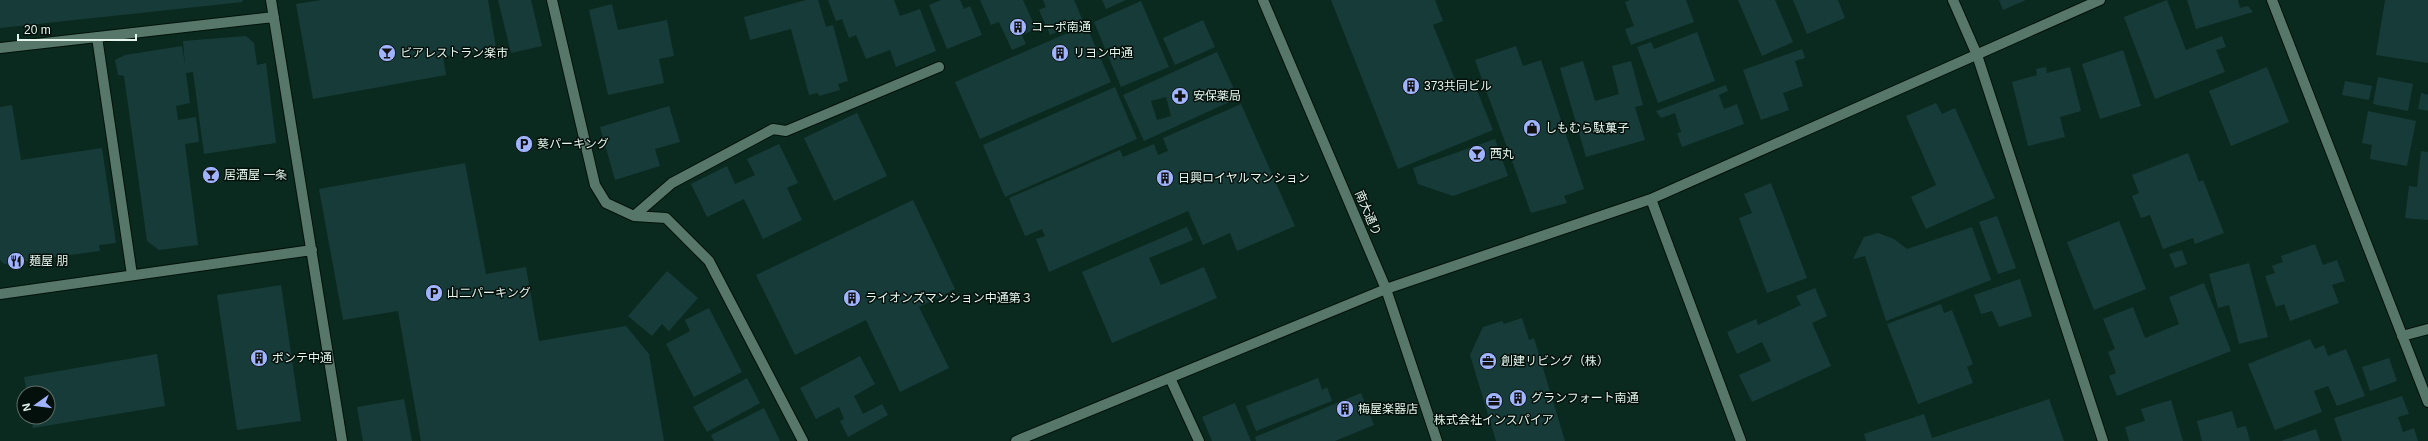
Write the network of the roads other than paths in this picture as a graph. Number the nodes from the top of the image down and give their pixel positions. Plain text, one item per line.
1 (271, 0) edge
2 (552, 0) edge
3 (1263, 0) edge
4 (1953, 0) edge
5 (2100, 0) edge
6 (2272, 0) edge
7 (274, 16) junction
8 (97, 37) junction
9 (0, 48) edge
10 (1977, 55) junction
11 (939, 67) dead end
12 (1651, 199) junction
13 (634, 216) junction
14 (312, 250) junction
15 (132, 275) junction
16 (1386, 289) junction
17 (0, 294) edge
18 (2428, 330) edge
19 (2402, 336) junction
20 (1170, 378) junction
21 (2428, 402) edge
22 (342, 441) edge
23 (803, 441) edge
24 (1016, 441) edge
25 (1199, 441) edge
26 (1437, 441) edge
27 (1741, 441) edge
28 (2103, 441) edge

1 - 7 street
2 - 13 street
3 - 16 street, 南大通り
4 - 10 street
5 - 10 street
6 - 19 street
7 - 8 street
7 - 14 street
8 - 9 street
8 - 15 street
10 - 12 street
10 - 28 street
11 - 13 street
12 - 16 street
12 - 27 street
13 - 23 street
14 - 15 street
14 - 22 street
15 - 17 street
16 - 20 street
16 - 26 street, 南大通り
18 - 19 street
19 - 21 street
20 - 24 street
20 - 25 street

